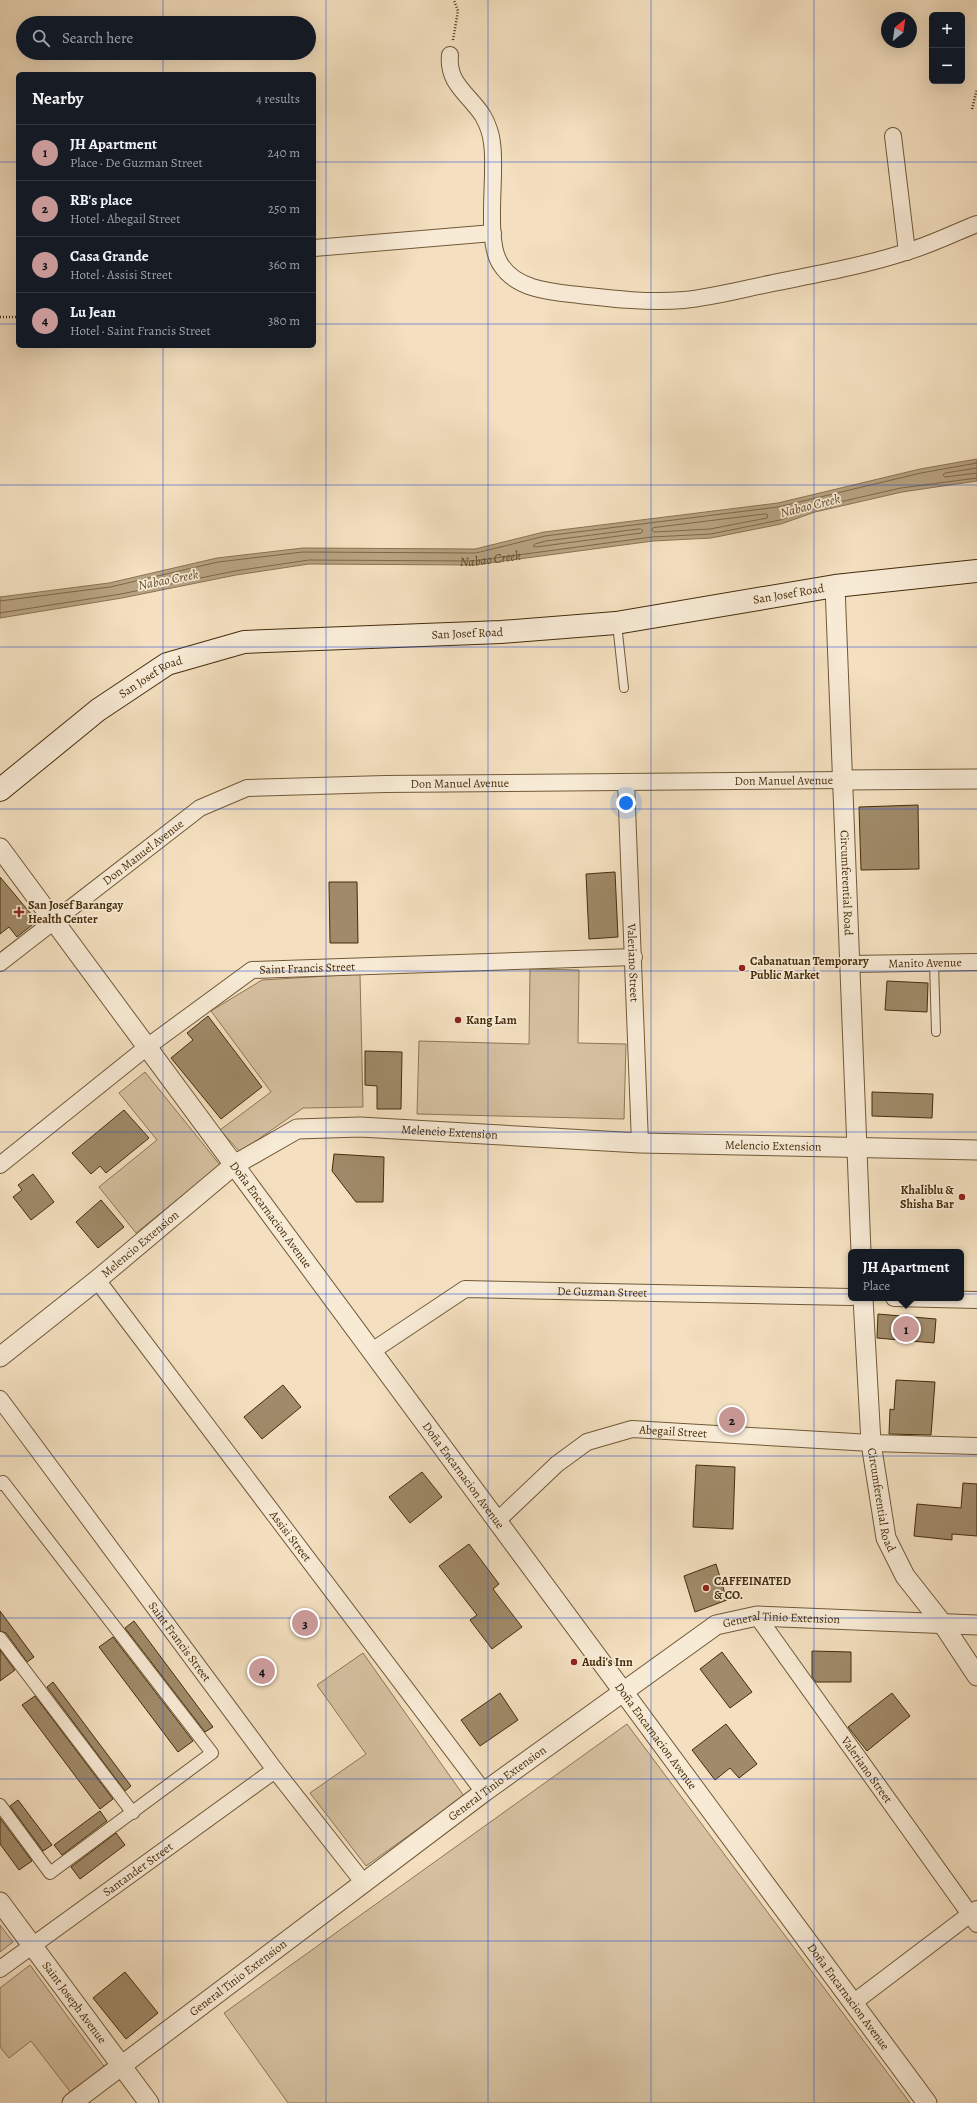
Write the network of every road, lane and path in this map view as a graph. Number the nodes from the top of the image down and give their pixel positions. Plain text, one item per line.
1 (454, 0) edge
2 (450, 55) joint
3 (977, 89) edge
4 (972, 109) dead end
5 (893, 136) dead end
6 (977, 224) edge
7 (493, 233) junction
8 (316, 248) edge
9 (907, 252) junction
10 (0, 317) edge
11 (16, 317) edge
12 (977, 571) edge
13 (835, 586) junction
14 (616, 623) junction
15 (624, 688) dead end
16 (977, 779) edge
17 (842, 780) junction
18 (626, 782) junction
19 (0, 790) edge
20 (0, 848) edge
21 (54, 920) junction
22 (634, 957) junction
23 (977, 962) edge
24 (0, 963) edge
25 (934, 963) junction
26 (850, 964) junction
27 (936, 1032) dead end
28 (147, 1047) junction
29 (640, 1143) junction
30 (857, 1147) junction
31 (977, 1150) edge
32 (0, 1165) edge
33 (234, 1165) junction
34 (861, 1249) edge
35 (97, 1280) junction
36 (848, 1297) edge
37 (964, 1300) edge
38 (977, 1300) edge
39 (863, 1301) edge
40 (372, 1351) junction
41 (0, 1357) edge
42 (0, 1399) edge
43 (871, 1443) junction
44 (977, 1446) edge
45 (0, 1484) edge
46 (497, 1521) junction
47 (758, 1616) junction
48 (942, 1623) junction
49 (977, 1625) edge
50 (0, 1638) edge
51 (977, 1676) edge
52 (622, 1691) junction
53 (275, 1770) junction
54 (484, 1792) junction
55 (0, 1805) edge
56 (133, 1813) junction
57 (363, 1882) junction
58 (0, 1902) edge
59 (975, 1916) edge
60 (33, 1945) junction
61 (0, 1969) edge
62 (853, 2003) junction
63 (122, 2065) junction
64 (72, 2103) edge
65 (149, 2103) edge
66 (927, 2103) edge

1 - 2 path
2 - 7 street
3 - 4 path
5 - 9 street
6 - 9 street
7 - 8 street
7 - 9 street
10 - 11 path
12 - 13 main road, San Josef Road
13 - 14 main road, San Josef Road
13 - 17 street, Circumferential Road
14 - 15 lane
14 - 19 main road, San Josef Road
16 - 17 street, Don Manuel Avenue
17 - 18 street, Don Manuel Avenue
17 - 26 street, Circumferential Road
18 - 21 street, Don Manuel Avenue
18 - 22 street, Valeriano Street
20 - 21 street, Doña Encarnacion Avenue
21 - 24 street, Don Manuel Avenue
21 - 28 street, Doña Encarnacion Avenue
22 - 28 street, Saint Francis Street
22 - 29 street, Valeriano Street
23 - 25 street, Manito Avenue
25 - 26 street, Manito Avenue
25 - 27 lane
26 - 30 street, Circumferential Road
28 - 32 street, Saint Francis Street
28 - 33 street, Doña Encarnacion Avenue
29 - 30 street, Melencio Extension
29 - 33 street, Melencio Extension
30 - 31 street, Melencio Extension
30 - 34 street, Circumferential Road
33 - 35 street, Melencio Extension
33 - 40 street, Doña Encarnacion Avenue
35 - 41 street, Melencio Extension
35 - 54 street, Assisi Street
36 - 40 street, De Guzman Street
37 - 38 street
39 - 43 street, Circumferential Road
40 - 46 street, Doña Encarnacion Avenue
42 - 53 street, Saint Francis Street
43 - 44 street, Abegail Street
43 - 46 street, Abegail Street
43 - 48 street, Circumferential Road
45 - 56 street
46 - 52 street, Doña Encarnacion Avenue
47 - 48 street, General Tinio Extension
47 - 52 street, General Tinio Extension
47 - 59 street, Valeriano Street
48 - 49 street, General Tinio Extension
48 - 51 street, Circumferential Road
50 - 56 street
52 - 54 street, General Tinio Extension
52 - 62 street, Doña Encarnacion Avenue
53 - 57 street, Saint Francis Street
53 - 60 street, Santander Street
54 - 57 street, General Tinio Extension
55 - 56 street
57 - 63 street, General Tinio Extension
58 - 60 street, Saint Joseph Avenue
59 - 62 street
60 - 61 street, Santander Street
60 - 63 street, Saint Joseph Avenue
62 - 66 street, Doña Encarnacion Avenue
63 - 64 street, General Tinio Extension
63 - 65 street, Saint Joseph Avenue

